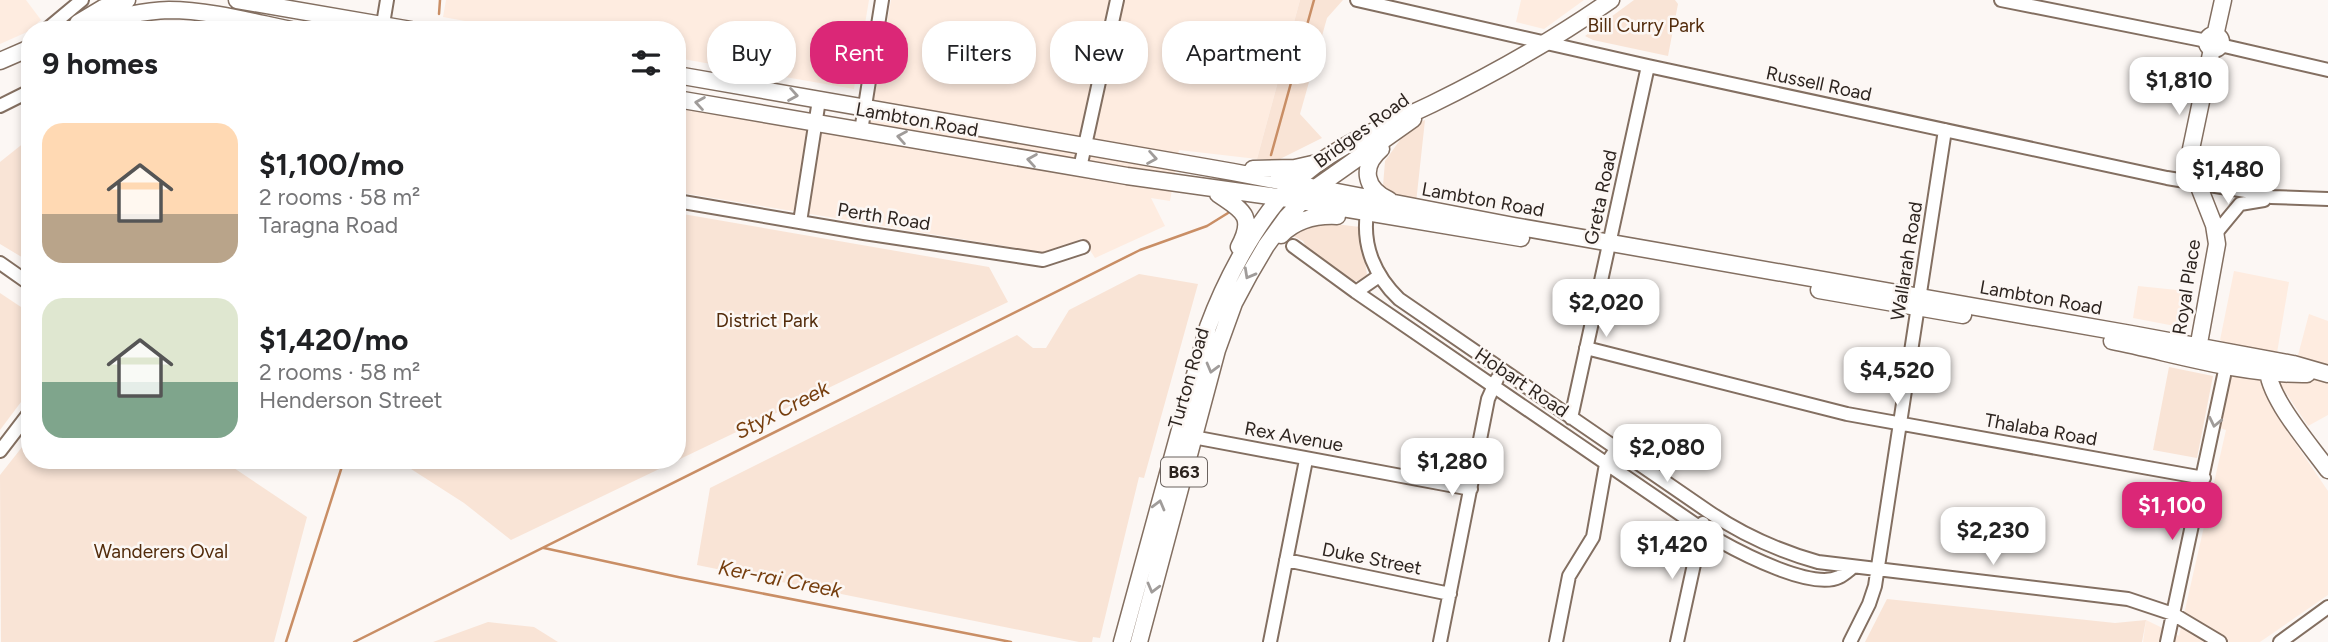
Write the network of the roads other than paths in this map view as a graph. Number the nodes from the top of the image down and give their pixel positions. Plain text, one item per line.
1 (82, 0) edge
2 (127, 0) edge
3 (237, 0) edge
4 (387, 0) edge
5 (882, 0) edge
6 (1118, 0) edge
7 (1611, 0) edge
8 (2001, 0) edge
9 (2223, 0) edge
10 (1359, 1) edge
11 (149, 6) edge
12 (277, 7) junction
13 (57, 21) edge
14 (82, 21) edge
15 (98, 21) edge
16 (238, 21) edge
17 (274, 21) edge
18 (351, 21) edge
19 (384, 21) edge
20 (1546, 43) junction
21 (2214, 43) junction
22 (21, 51) edge
23 (0, 61) edge
24 (1648, 66) junction
25 (2328, 70) edge
26 (686, 77) edge
27 (21, 96) edge
28 (686, 100) edge
29 (820, 100) junction
30 (1431, 104) junction
31 (0, 106) edge
32 (864, 108) junction
33 (816, 122) junction
34 (1945, 130) junction
35 (861, 131) junction
36 (1391, 136) junction
37 (1084, 146) junction
38 (1324, 160) junction
39 (1080, 168) junction
40 (1233, 172) junction
41 (2197, 182) junction
42 (1292, 185) junction
43 (1211, 189) junction
44 (1314, 189) junction
45 (2271, 197) junction
46 (1280, 198) junction
47 (2328, 199) edge
48 (1303, 202) junction
49 (686, 203) edge
50 (1400, 205) junction
51 (1367, 213) junction
52 (800, 222) junction
53 (2216, 233) junction
54 (1266, 246) junction
55 (1293, 246) dead end
56 (1083, 247) dead end
57 (1609, 248) junction
58 (2, 266) edge
59 (1379, 276) junction
60 (21, 278) edge
61 (1227, 284) junction
62 (1356, 292) junction
63 (1919, 302) junction
64 (1586, 348) junction
65 (2197, 353) junction
66 (2227, 366) junction
67 (2268, 366) junction
68 (1502, 369) junction
69 (2328, 374) edge
70 (1492, 386) junction
71 (1571, 418) junction
72 (21, 424) edge
73 (1900, 424) junction
74 (1193, 437) junction
75 (1617, 448) junction
76 (0, 451) edge
77 (1306, 460) junction
78 (1606, 464) junction
79 (2328, 470) edge
80 (2204, 478) junction
81 (1471, 489) junction
82 (1709, 512) junction
83 (1700, 527) junction
84 (1286, 560) junction
85 (1853, 567) junction
86 (1878, 570) junction
87 (1450, 594) junction
88 (2328, 607) edge
89 (2173, 614) junction
90 (1122, 642) edge
91 (1139, 642) edge
92 (1270, 642) edge
93 (1440, 642) edge
94 (1556, 642) edge
95 (1677, 642) edge
96 (1850, 642) edge
97 (2167, 642) edge
98 (2220, 642) edge
99 (2280, 642) edge

1 - 13 street
2 - 14 main road
3 - 12 main road
4 - 19 street
5 - 32 street
6 - 37 street
7 - 20 main road, Bridges Road / B63
8 - 21 street
9 - 21 main road, Royal Place
10 - 20 street, Russell Road
11 - 15 main road
11 - 16 main road
12 - 17 street
12 - 18 main road
20 - 24 street, Russell Road
20 - 30 main road, Bridges Road / B63
21 - 25 street
21 - 41 main road, Royal Place
22 - 23 main road
24 - 34 street, Russell Road
24 - 57 street, Greta Road
26 -> 29 main road, Lambton Road
27 - 31 street
33 -> 28 main road, Lambton Road
29 - 32 main road, Lambton Road
29 - 33 street
30 - 36 main road, Bridges Road / B63
30 - 38 main road, Bridges Road / B63
32 - 35 street
32 - 37 main road, Lambton Road
33 - 35 main road, Lambton Road
33 - 52 street
34 - 41 street, Russell Road
34 - 63 street, Wallarah Road
39 -> 35 main road, Lambton Road
36 - 44 main road, Bridges Road / B63
36 - 50 main road
37 - 39 street
37 -> 40 main road, Lambton Road
38 - 40 main road
38 - 42 main road, Bridges Road / B63
39 - 43 main road, Lambton Road
40 - 42 main road, Lambton Road
41 - 45 street, Russell Road
41 - 53 main road, Royal Place
42 - 44 main road, Lambton Road
42 - 46 main road, Bridges Road / B63
43 - 46 main road, Lambton Road
43 - 61 main road
44 - 48 main road, Turton Road / B63
44 - 50 main road, Lambton Road
45 - 47 street, Russell Road
45 - 53 street, Russell Road
46 - 48 main road, Lambton Road
46 - 61 main road, Turton Road / B63
48 - 51 main road, Lambton Road
48 - 54 main road, Turton Road / B63
49 - 52 street, Perth Road
50 - 57 main road, Lambton Road
51 - 54 main road
51 - 57 main road, Lambton Road
51 - 59 street, Hobart Road
52 - 56 street, Perth Road
53 - 65 main road, Royal Place
54 -> 74 main road, Turton Road / B63
55 - 62 street, Hobart Road
57 - 63 main road, Lambton Road
57 - 64 street, Greta Road
58 - 60 street
59 - 62 street
59 - 68 street, Hobart Road
90 -> 61 main road, Turton Road / B63
62 - 70 street, Hobart Road
63 - 65 main road, Lambton Road
63 - 73 street, Wallarah Road
64 - 71 street, Greta Road
64 - 73 street, Thalaba Road
65 - 66 main road, Lambton Road
65 - 67 main road, Lambton Road
66 - 67 main road, Lambton Road
66 -> 80 street
67 - 69 main road, Lambton Road
67 - 79 main road
68 - 70 street
68 - 71 street, Hobart Road
70 - 78 street, Hobart Road
70 - 81 street
71 - 75 street, Hobart Road
72 - 76 street
73 - 80 street, Thalaba Road
73 - 86 street, Wallarah Road
74 - 77 street, Rex Avenue
74 -> 91 main road, Turton Road / B63
75 - 78 street
75 - 82 street, Hobart Road
77 - 81 street, Rex Avenue
77 - 84 street
78 - 83 street, Hobart Road
78 - 94 street
80 - 89 street
81 - 87 street
82 - 83 street
82 - 85 street, Hobart Road
83 - 85 street, Hobart Road
83 - 95 street
84 - 87 street, Duke Street
84 - 92 street
85 - 86 street, Hobart Road
86 - 89 street, Hobart Road
86 - 96 street, Wallarah Road
87 - 93 street
88 - 99 street
89 - 97 street
89 - 98 street, Hobart Road

